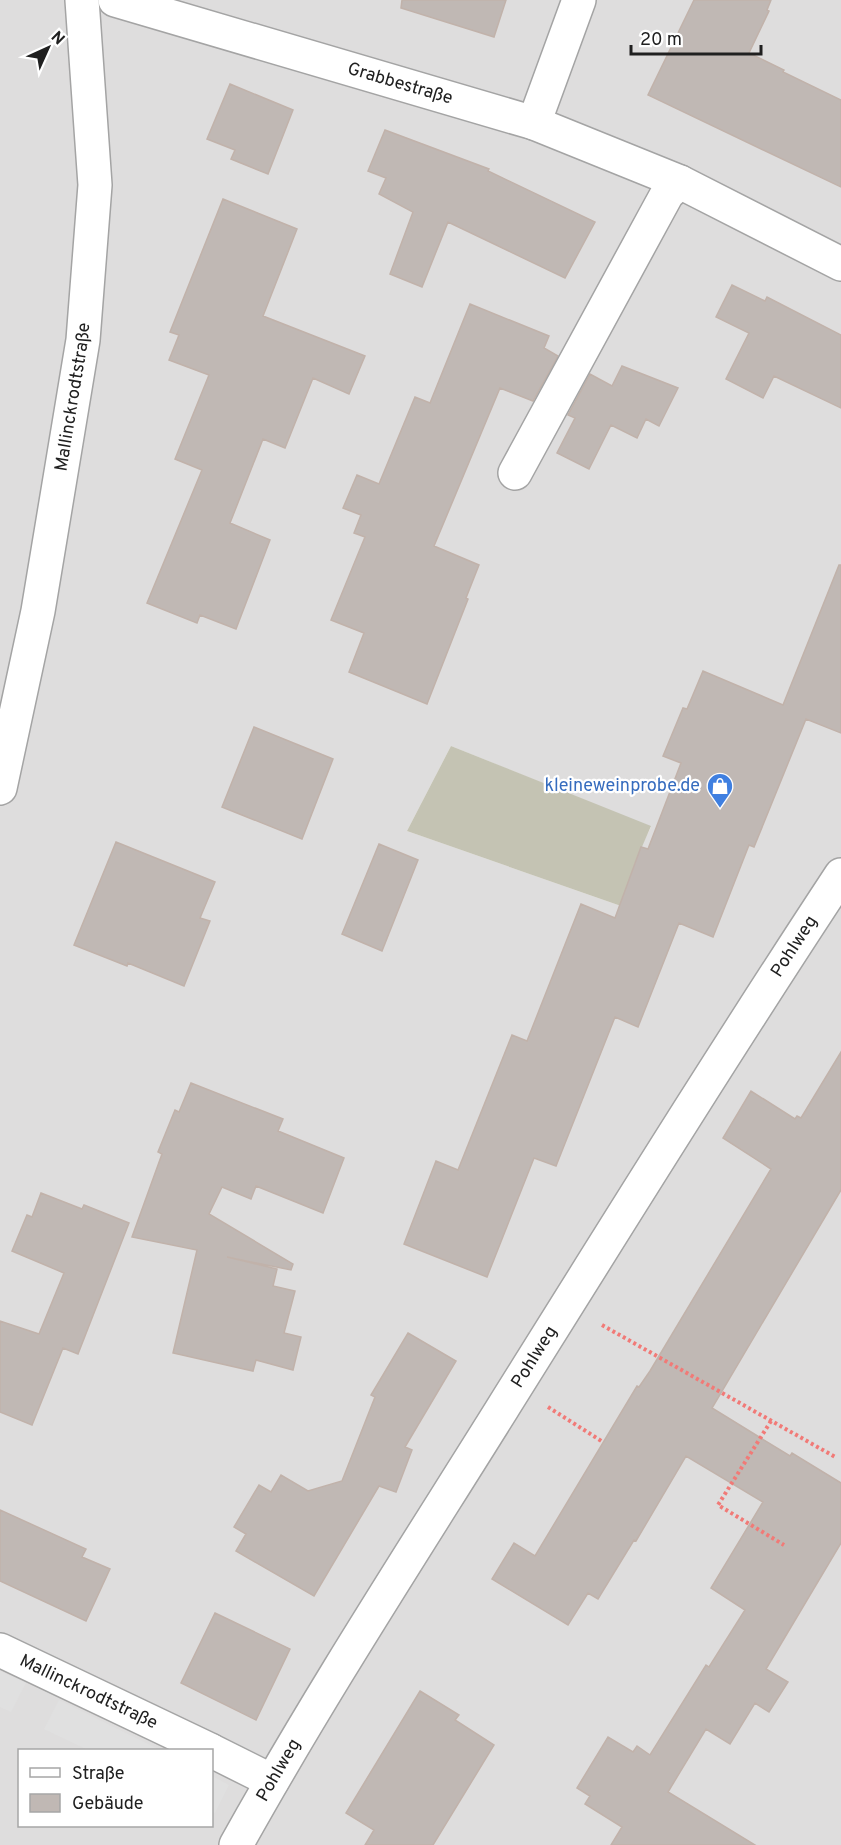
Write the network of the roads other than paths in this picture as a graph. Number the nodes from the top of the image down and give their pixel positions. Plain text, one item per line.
1 (82, 0) edge
2 (115, 0) edge
3 (579, 0) edge
4 (534, 123) junction
5 (680, 182) junction
6 (841, 264) edge
7 (515, 473) dead end
8 (0, 788) edge
9 (841, 875) edge
10 (0, 1650) edge
11 (207, 1749) edge
12 (213, 1752) edge
13 (272, 1781) junction
14 (236, 1845) edge

1 - 8 street, Mallinckrodtstraße
2 - 4 street, Grabbestraße
3 - 4 street
4 - 5 street, Grabbestraße
5 - 6 street, Grabbestraße
5 - 7 street
9 - 13 street, Pohlweg
10 - 11 street, Mallinckrodtstraße
12 - 13 street, Mallinckrodtstraße
13 - 14 street, Pohlweg

